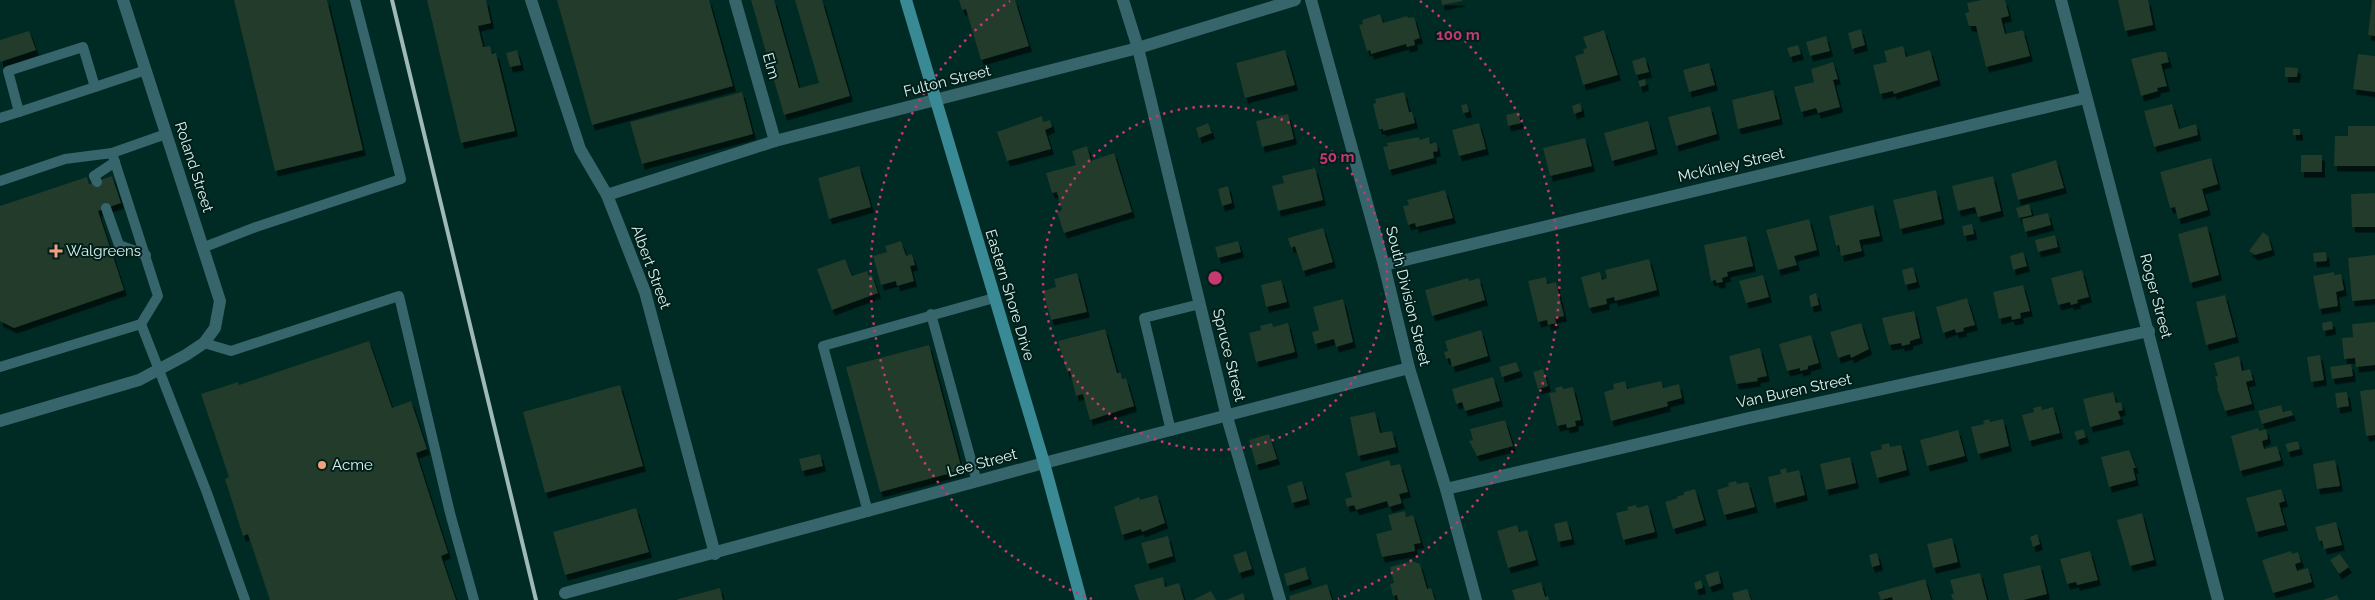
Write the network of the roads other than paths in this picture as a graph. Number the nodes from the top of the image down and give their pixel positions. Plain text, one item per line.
1 (123, 0) edge
2 (355, 0) edge
3 (531, 0) edge
4 (734, 0) edge
5 (906, 0) edge
6 (1123, 0) edge
7 (1296, 0) edge
8 (1311, 0) edge
9 (2061, 0) edge
10 (1138, 48) junction
11 (146, 70) junction
12 (96, 87) junction
13 (2085, 98) junction
14 (935, 101) junction
15 (20, 112) junction
16 (0, 118) edge
17 (166, 134) junction
18 (776, 141) junction
19 (113, 158) junction
20 (0, 181) edge
21 (96, 182) dead end
22 (607, 195) junction
23 (106, 208) dead end
24 (202, 248) junction
25 (146, 255) junction
26 (1384, 265) junction
27 (994, 298) junction
28 (1200, 304) junction
29 (931, 314) junction
30 (140, 324) junction
31 (2149, 331) junction
32 (204, 343) junction
33 (0, 368) edge
34 (1409, 368) junction
35 (159, 369) junction
36 (1227, 417) junction
37 (0, 421) edge
38 (1170, 431) junction
39 (1044, 463) junction
40 (977, 482) junction
41 (1446, 489) junction
42 (868, 512) junction
43 (715, 554) junction
44 (565, 593) dead end
45 (244, 600) edge
46 (474, 600) edge
47 (1081, 600) edge
48 (1280, 600) edge
49 (1476, 600) edge
50 (2218, 600) edge

1 - 11 street, Roland Street
2 - 24 lane
3 - 22 street, Albert Street
4 - 18 street, Elm
5 - 14 street, Eastern Shore Drive
6 - 10 street, Spruce Street
7 - 10 street, Fulton Street
8 - 26 street, South Division Street
9 - 13 street, Roger Street
10 - 14 street, Fulton Street
10 - 28 street, Spruce Street
11 - 12 lane
11 - 17 street, Roland Street
12 - 15 lane
12 - 15 lane
13 - 26 street, McKinley Street
13 - 31 street, Roger Street
14 - 18 street, Fulton Street
14 - 27 street, Eastern Shore Drive
15 - 16 lane
17 - 19 lane
17 - 24 street, Roland Street
18 - 22 street, Fulton Street
19 - 20 lane
19 - 21 lane
19 - 25 lane
22 - 43 street, Albert Street
23 - 25 lane
24 - 32 street, Roland Street
25 - 30 lane
26 - 34 street, South Division Street
27 - 29 lane
27 - 39 street, Eastern Shore Drive
28 - 36 street, Spruce Street
28 - 38 lane
29 - 40 lane
29 - 42 lane
30 - 33 lane
30 - 35 lane
31 - 41 street, Van Buren Street
31 - 50 street, Roger Street
32 - 35 street
32 - 46 lane
34 - 36 street, Lee Street
34 - 41 street, South Division Street
35 - 37 street
35 - 45 lane
36 - 38 street, Lee Street
36 - 48 street, Spruce Street
38 - 39 street, Lee Street
39 - 40 street, Lee Street
39 - 47 street, Eastern Shore Drive
40 - 42 street, Lee Street
41 - 49 street, South Division Street
42 - 43 street, Lee Street
43 - 44 street, Lee Street

